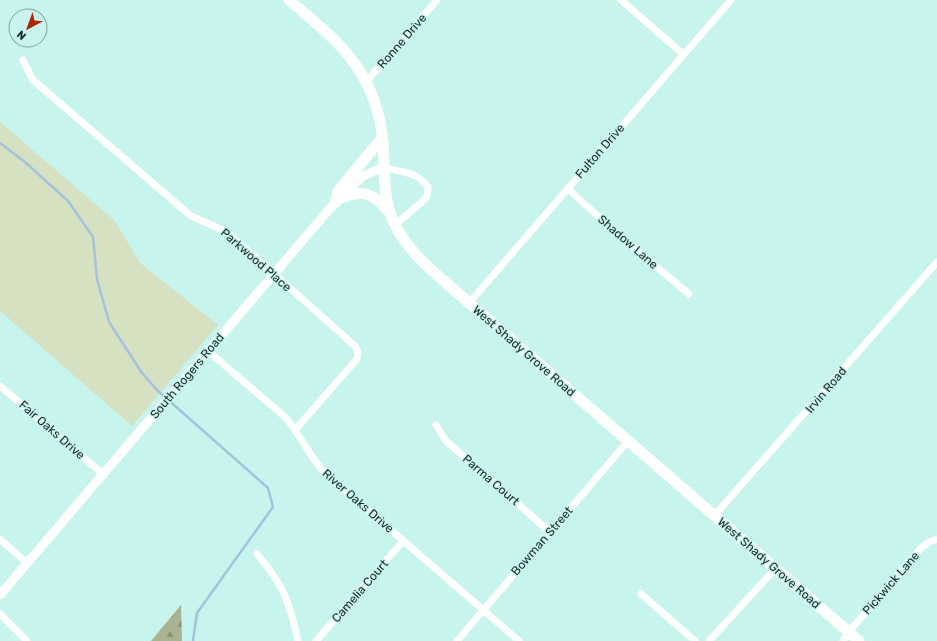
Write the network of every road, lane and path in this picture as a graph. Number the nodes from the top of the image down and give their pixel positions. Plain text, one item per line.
1 (289, 0) edge
2 (437, 0) edge
3 (621, 0) edge
4 (731, 0) edge
5 (683, 54) junction
6 (23, 60) dead end
7 (366, 82) junction
8 (382, 138) junction
9 (383, 167) junction
10 (568, 189) junction
11 (338, 200) junction
12 (390, 213) junction
13 (395, 225) junction
14 (937, 262) edge
15 (274, 274) junction
16 (688, 294) dead end
17 (470, 303) junction
18 (208, 351) junction
19 (0, 386) edge
20 (436, 425) dead end
21 (295, 430) junction
22 (628, 441) junction
23 (103, 474) junction
24 (714, 516) junction
25 (550, 532) junction
26 (937, 539) edge
27 (0, 540) edge
28 (403, 541) junction
29 (257, 554) dead end
30 (27, 563) junction
31 (775, 569) junction
32 (641, 594) dead end
33 (0, 595) edge
34 (483, 610) junction
35 (0, 614) edge
36 (846, 637) edge
37 (27, 641) edge
38 (298, 641) edge
39 (316, 641) edge
40 (457, 641) edge
41 (519, 641) edge
42 (695, 641) edge
43 (709, 641) edge
44 (859, 641) edge

1 - 7 main road, West Shady Grove Road
2 - 7 street, Ronne Drive
3 - 5 street
4 - 5 street, Fulton Drive
5 - 10 street, Fulton Drive
6 - 15 street, Parkwood Place
7 - 8 main road, West Shady Grove Road
8 - 9 main road, West Shady Grove Road
8 - 11 main road
9 - 11 street, South Rogers Road
9 - 12 main road, West Shady Grove Road
9 - 13 street
10 - 16 street, Shadow Lane
10 - 17 street, Fulton Drive
11 - 12 main road
11 - 15 street, South Rogers Road
12 - 13 main road, West Shady Grove Road
13 - 17 main road, West Shady Grove Road
14 - 24 street, Irvin Road
15 - 18 street, South Rogers Road
15 - 21 street, Parkwood Place
17 - 22 main road, West Shady Grove Road
18 - 21 street, River Oaks Drive
18 - 23 street, South Rogers Road
19 - 23 street, Fair Oaks Drive
20 - 25 street, Parma Court
21 - 28 street, River Oaks Drive
22 - 24 main road, West Shady Grove Road
22 - 25 street, Bowman Street
23 - 30 street, South Rogers Road
24 - 31 main road, West Shady Grove Road
25 - 34 street, Bowman Street
26 - 36 street, Pickwick Lane
27 - 30 street
28 - 34 street, River Oaks Drive
28 - 39 street, Camelia Court
29 - 38 street
30 - 33 street, South Rogers Road
31 - 36 main road, West Shady Grove Road
31 - 43 street
32 - 42 street
34 - 40 street, Bowman Street
34 - 41 street, River Oaks Drive
35 - 37 street
36 - 44 main road, West Shady Grove Road

